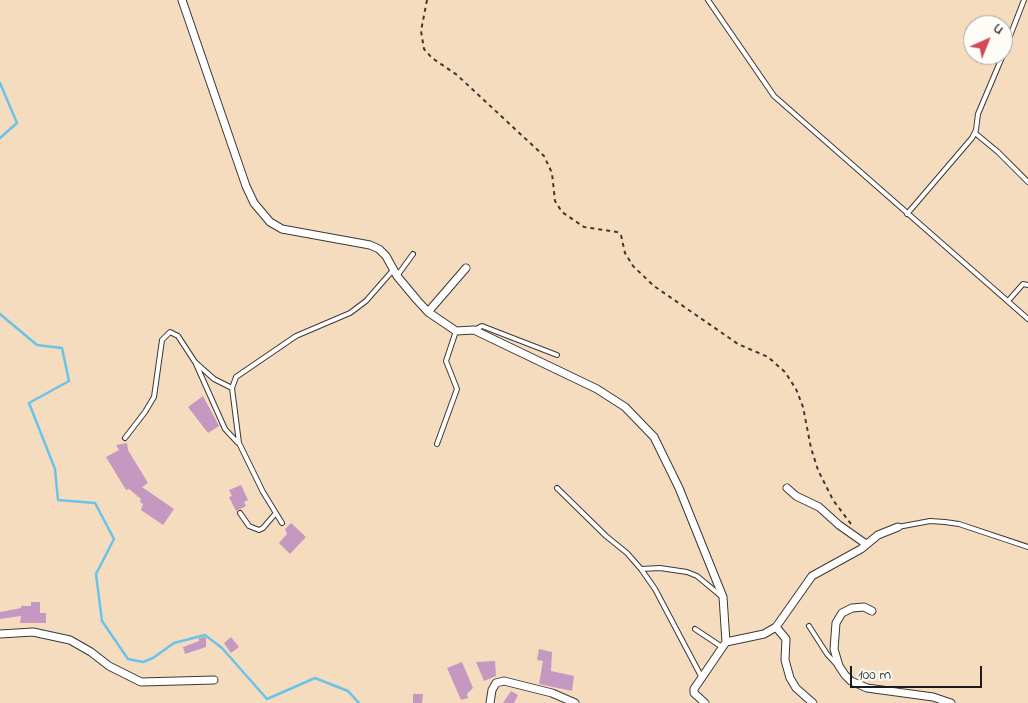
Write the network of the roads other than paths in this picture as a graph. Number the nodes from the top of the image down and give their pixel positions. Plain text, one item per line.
1 (182, 0) edge
2 (708, 0) edge
3 (1024, 0) edge
4 (1013, 29) edge
5 (999, 65) edge
6 (975, 133) junction
7 (1028, 182) edge
8 (907, 214) junction
9 (413, 254) dead end
10 (466, 268) dead end
11 (395, 273) junction
12 (1028, 285) edge
13 (1008, 301) junction
14 (428, 312) junction
15 (1028, 319) edge
16 (474, 330) junction
17 (456, 331) junction
18 (557, 354) dead end
19 (195, 362) junction
20 (232, 388) junction
21 (125, 438) dead end
22 (239, 443) junction
23 (437, 444) dead end
24 (556, 488) dead end
25 (787, 488) dead end
26 (240, 513) dead end
27 (275, 514) junction
28 (282, 524) dead end
29 (898, 527) joint
30 (866, 544) junction
31 (1028, 547) edge
32 (641, 569) junction
33 (723, 597) junction
34 (872, 611) dead end
35 (809, 626) dead end
36 (776, 627) junction
37 (695, 628) dead end
38 (0, 634) edge
39 (724, 645) junction
40 (839, 666) junction
41 (701, 676) junction
42 (214, 680) dead end
43 (490, 703) edge
44 (575, 703) edge
45 (705, 703) edge
46 (814, 703) edge
47 (951, 703) edge

1 - 11 street
2 - 8 lane
3 - 4 lane
5 - 6 lane
6 - 7 lane
6 - 8 lane
8 - 13 lane
9 - 11 lane
10 - 14 street
11 - 14 street
11 - 20 lane
12 - 13 lane
13 - 15 lane
14 - 17 street
16 - 17 street
16 - 18 lane
16 - 33 street
17 - 23 lane
19 - 20 lane
19 - 21 lane
19 - 22 lane
20 - 22 lane
22 - 27 lane
24 - 32 lane
25 - 30 street
26 - 27 lane
27 - 28 lane
29 - 30 street
29 - 31 lane
30 - 36 street
32 - 33 lane
32 - 41 lane
33 - 39 street
34 - 40 street
35 - 40 lane
36 - 39 street
36 - 46 street
37 - 39 lane
38 - 42 street
39 - 41 street
40 - 47 street
41 - 45 street
43 - 44 street

